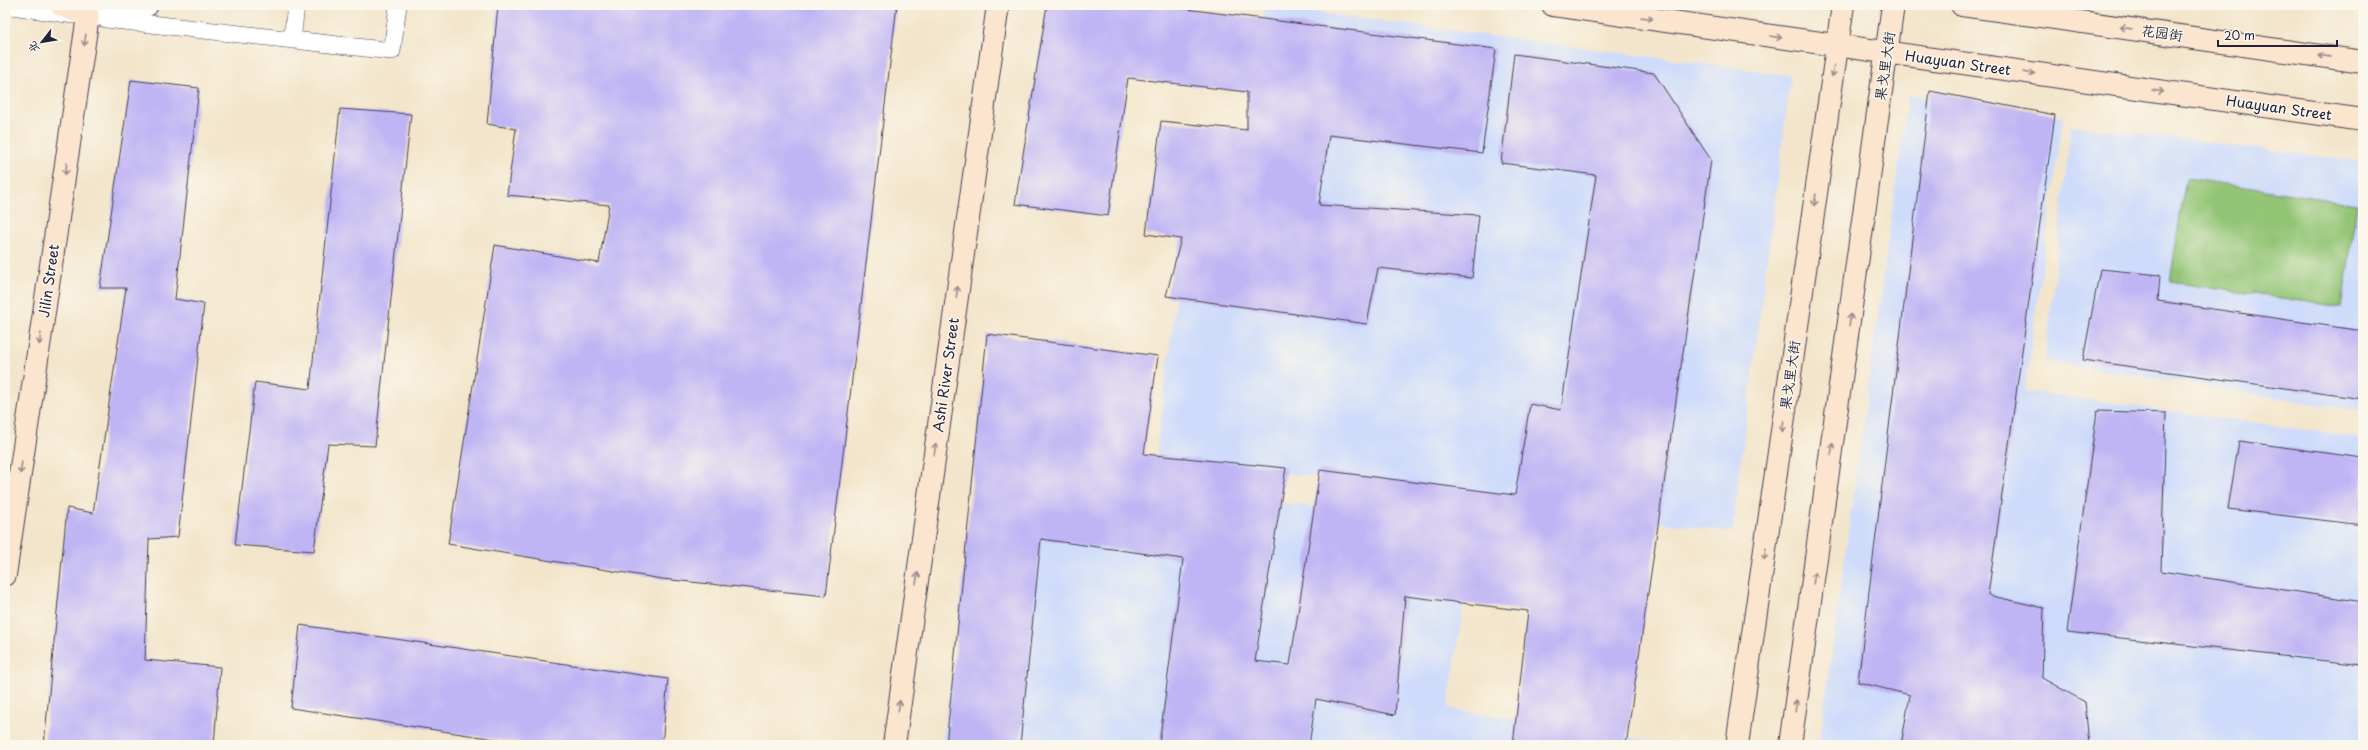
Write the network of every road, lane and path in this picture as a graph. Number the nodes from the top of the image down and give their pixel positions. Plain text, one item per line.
1 (5, 5) edge
2 (61, 5) edge
3 (147, 5) edge
4 (296, 5) edge
5 (398, 5) edge
6 (998, 5) edge
7 (1553, 5) edge
8 (1843, 5) edge
9 (1893, 5) edge
10 (1962, 5) edge
11 (88, 16) junction
12 (292, 40) junction
13 (1837, 45) junction
14 (1887, 53) junction
15 (2363, 62) edge
16 (2363, 120) edge
17 (5, 575) edge
18 (894, 745) edge
19 (1737, 745) edge
20 (1790, 745) edge

1 - 11 lane
2 - 11 main road
3 - 11 street
4 - 12 lane
5 - 12 lane
18 -> 6 main road, Ashi River Street
7 -> 13 main road, Huayuan Street
8 - 13 main road, 果戈里大街
9 - 14 main road, 果戈里大街
15 -> 10 main road, 花园街
11 - 12 lane
11 -> 17 main road, Jilin Street
13 - 14 main road, Huayuan Street
13 -> 19 main road, 果戈里大街
14 -> 16 main road, Huayuan Street
20 -> 14 main road, 果戈里大街

